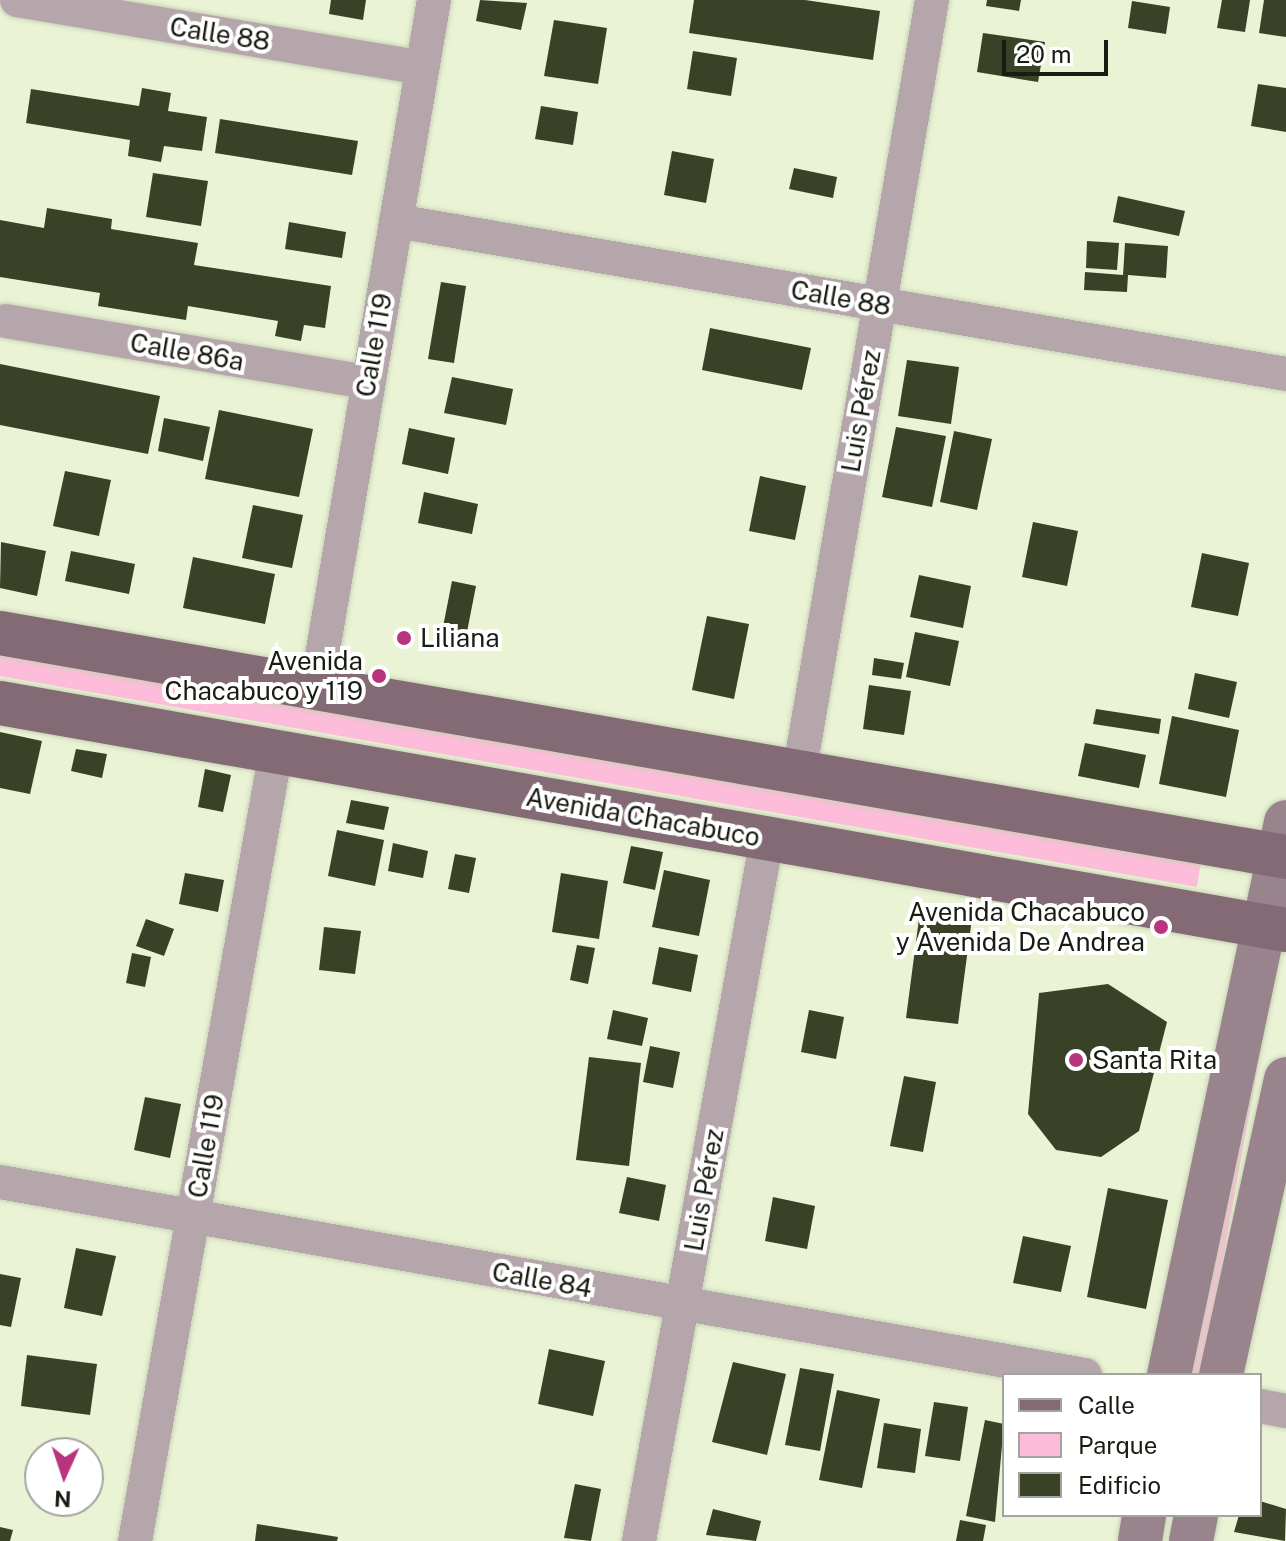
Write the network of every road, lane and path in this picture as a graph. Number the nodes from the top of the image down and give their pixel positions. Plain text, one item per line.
1 (17, 0) edge
2 (434, 0) edge
3 (932, 0) edge
4 (72, 5) edge
5 (422, 68) junction
6 (396, 221) junction
7 (879, 305) junction
8 (6, 321) dead end
9 (1286, 374) edge
10 (368, 382) junction
11 (0, 633) edge
12 (316, 691) junction
13 (0, 703) edge
14 (276, 751) junction
15 (799, 774) junction
16 (767, 839) junction
17 (1284, 845) edge
18 (1276, 928) edge
19 (1286, 1079) edge
20 (0, 1182) edge
21 (193, 1217) junction
22 (683, 1305) junction
23 (1074, 1373) edge
24 (1169, 1373) edge
25 (1221, 1373) edge
26 (1262, 1406) edge
27 (1286, 1411) edge
28 (1144, 1517) edge
29 (1196, 1517) edge
30 (135, 1541) edge
31 (639, 1541) edge
32 (1140, 1541) edge
33 (1191, 1541) edge

1 - 4 street, Calle 88
2 - 5 street, Calle 119
3 - 7 street, Luis Pérez
4 - 5 street, Calle 88
5 - 6 street, Calle 119
6 - 7 street, Calle 88
6 - 10 street, Calle 119
7 - 9 street, Calle 88
7 - 15 street, Luis Pérez
8 - 10 street, Calle 86a
10 - 12 street, Calle 119
11 - 12 main road
12 - 15 main road
13 - 14 main road, Avenida Chacabuco
14 - 16 main road, Avenida Chacabuco
14 - 21 street, Calle 119
15 - 17 main road
16 - 18 main road, Avenida Chacabuco
16 - 22 street, Luis Pérez
17 - 18 main road
18 - 24 main road
19 - 25 main road
20 - 21 street, Calle 84
21 - 22 street, Calle 84
21 - 30 street, Calle 119
22 - 23 street, Calle 84
22 - 31 street, Luis Pérez
26 - 27 street
28 - 32 main road
29 - 33 main road

